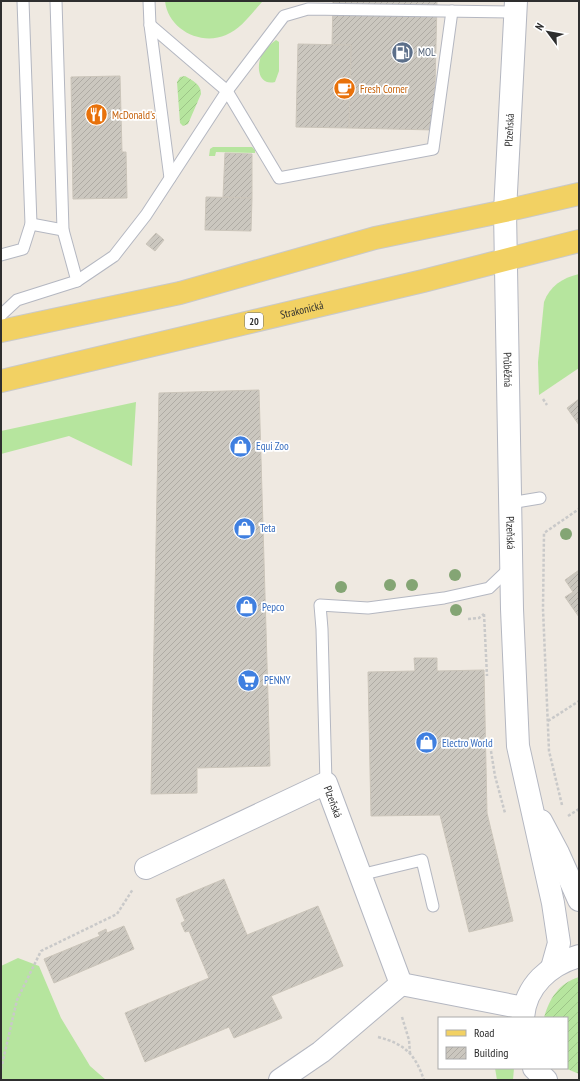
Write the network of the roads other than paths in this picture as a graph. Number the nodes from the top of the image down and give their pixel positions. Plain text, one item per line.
1 (23, 1) edge
2 (56, 1) edge
3 (150, 1) edge
4 (516, 7) edge
5 (452, 11) junction
6 (150, 25) junction
7 (227, 91) junction
8 (170, 178) junction
9 (579, 194) edge
10 (505, 212) junction
11 (31, 224) junction
12 (63, 230) junction
13 (579, 241) edge
14 (1, 255) edge
15 (506, 260) junction
16 (77, 281) junction
17 (1, 315) edge
18 (1, 331) edge
19 (1, 381) edge
20 (510, 481) joint
21 (540, 498) dead end
22 (510, 503) junction
23 (511, 567) junction
24 (326, 783) junction
25 (529, 799) junction
26 (146, 868) road end
27 (360, 875) junction
28 (579, 900) edge
29 (433, 906) dead end
30 (579, 956) edge
31 (552, 968) junction
32 (395, 989) junction
33 (524, 1013) edge
34 (533, 1069) edge
35 (534, 1069) edge
36 (280, 1080) edge
37 (528, 1080) edge
38 (546, 1080) edge

1 - 11 lane
2 - 12 lane
3 - 6 lane
4 - 5 lane
4 - 10 street, Plzeňská
5 - 7 lane
5 - 7 lane
6 - 7 lane
6 - 8 lane
7 - 8 lane
8 - 16 lane
9 - 10 main road
10 - 15 street, Plzeňská
10 - 18 main road
11 - 12 lane
11 - 14 lane
12 - 16 lane
13 - 15 main road, Strakonická / 20
15 - 19 main road, Strakonická / 20
15 - 20 street, Průběžná
16 - 17 lane
20 - 22 street, Plzeňská
21 - 22 lane
22 - 23 street, Plzeňská
23 - 24 lane
23 - 25 street, Plzeňská
24 - 26 street, Plzeňská
24 - 27 street, Plzeňská
25 - 28 street, Plzeňská
25 - 31 street, Plzeňská
27 - 29 lane
27 - 32 street, Plzeňská
30 - 31 street
31 - 33 street
32 - 33 street
32 - 36 street
34 - 37 street
35 - 38 street

